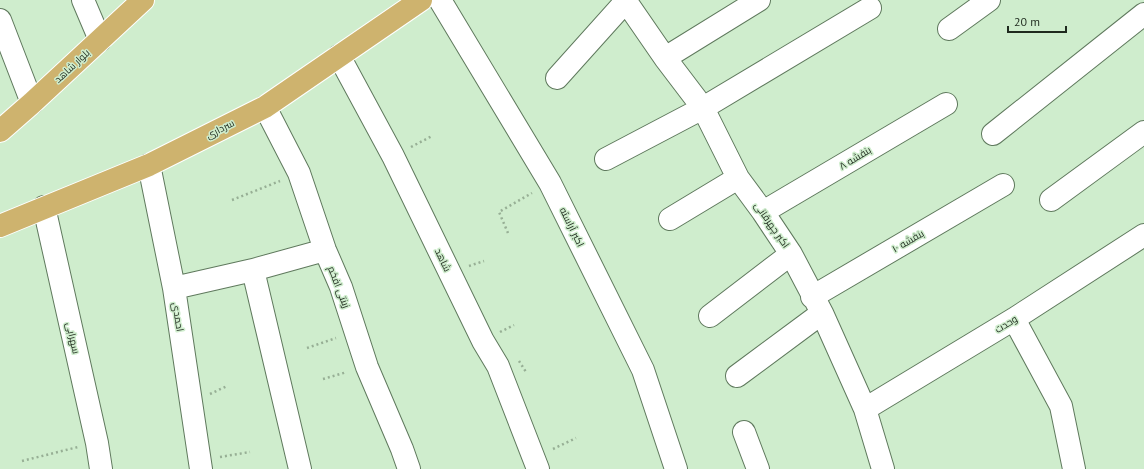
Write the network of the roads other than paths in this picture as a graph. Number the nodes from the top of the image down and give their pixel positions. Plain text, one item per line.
1 (83, 0) edge
2 (143, 0) edge
3 (421, 0) edge
4 (440, 0) edge
5 (626, 0) edge
6 (759, 0) edge
7 (989, 0) edge
8 (870, 8) dead end
9 (1144, 14) edge
10 (0, 20) edge
11 (949, 29) dead end
12 (100, 40) junction
13 (339, 56) junction
14 (665, 58) junction
15 (557, 78) dead end
16 (32, 103) junction
17 (946, 104) dead end
18 (265, 106) junction
19 (704, 108) junction
20 (0, 131) edge
21 (1144, 132) edge
22 (993, 134) dead end
23 (606, 159) dead end
24 (149, 165) junction
25 (738, 178) junction
26 (1003, 185) dead end
27 (1052, 200) dead end
28 (44, 207) junction
29 (764, 212) junction
30 (670, 219) dead end
31 (0, 226) edge
32 (1144, 236) edge
33 (325, 250) junction
34 (792, 254) junction
35 (253, 270) junction
36 (174, 288) junction
37 (817, 305) junction
38 (710, 316) dead end
39 (1014, 319) junction
40 (737, 376) dead end
41 (865, 409) junction
42 (744, 432) dead end
43 (536, 464) edge
44 (201, 465) edge
45 (101, 469) edge
46 (300, 469) edge
47 (409, 469) edge
48 (676, 469) edge
49 (758, 469) edge
50 (883, 469) edge
51 (1074, 469) edge

1 - 12 street
2 - 12 main road, بلوار شاهد
3 - 13 main road, سرداری
4 - 48 street, اکبر آراسته
5 - 14 street, اکبر چهرقانی
5 - 15 street
6 - 14 street
7 - 11 street
8 - 19 street
9 - 22 street
10 - 16 street
12 - 16 main road, بلوار شاهد
13 - 18 main road, سرداری
13 - 43 street, شاهد
14 - 19 street, اکبر چهرقانی
16 - 20 main road, بلوار شاهد
17 - 29 street, بنفشه ۸
18 - 24 main road, سرداری
18 - 33 street, زینتی افخم
19 - 23 street
19 - 25 street, اکبر چهرقانی
21 - 27 street
24 - 28 main road, سرداری
24 - 36 street, احمدی
25 - 29 street, اکبر چهرقانی
25 - 30 street
26 - 37 street, بنفشه ۱۰
28 - 31 main road, سرداری
28 - 45 street, سهرابی
29 - 34 street, اکبر چهرقانی
32 - 39 street, وحدت
33 - 35 street
33 - 47 street, زینتی افخم
34 - 37 street, اکبر چهرقانی
34 - 38 street
35 - 36 street
35 - 46 street
36 - 44 street, احمدی
37 - 40 street, بنفشه ۱۰
37 - 41 street, اکبر چهرقانی
39 - 41 street, وحدت
39 - 51 street
41 - 50 street, اکبر چهرقانی
42 - 49 street

